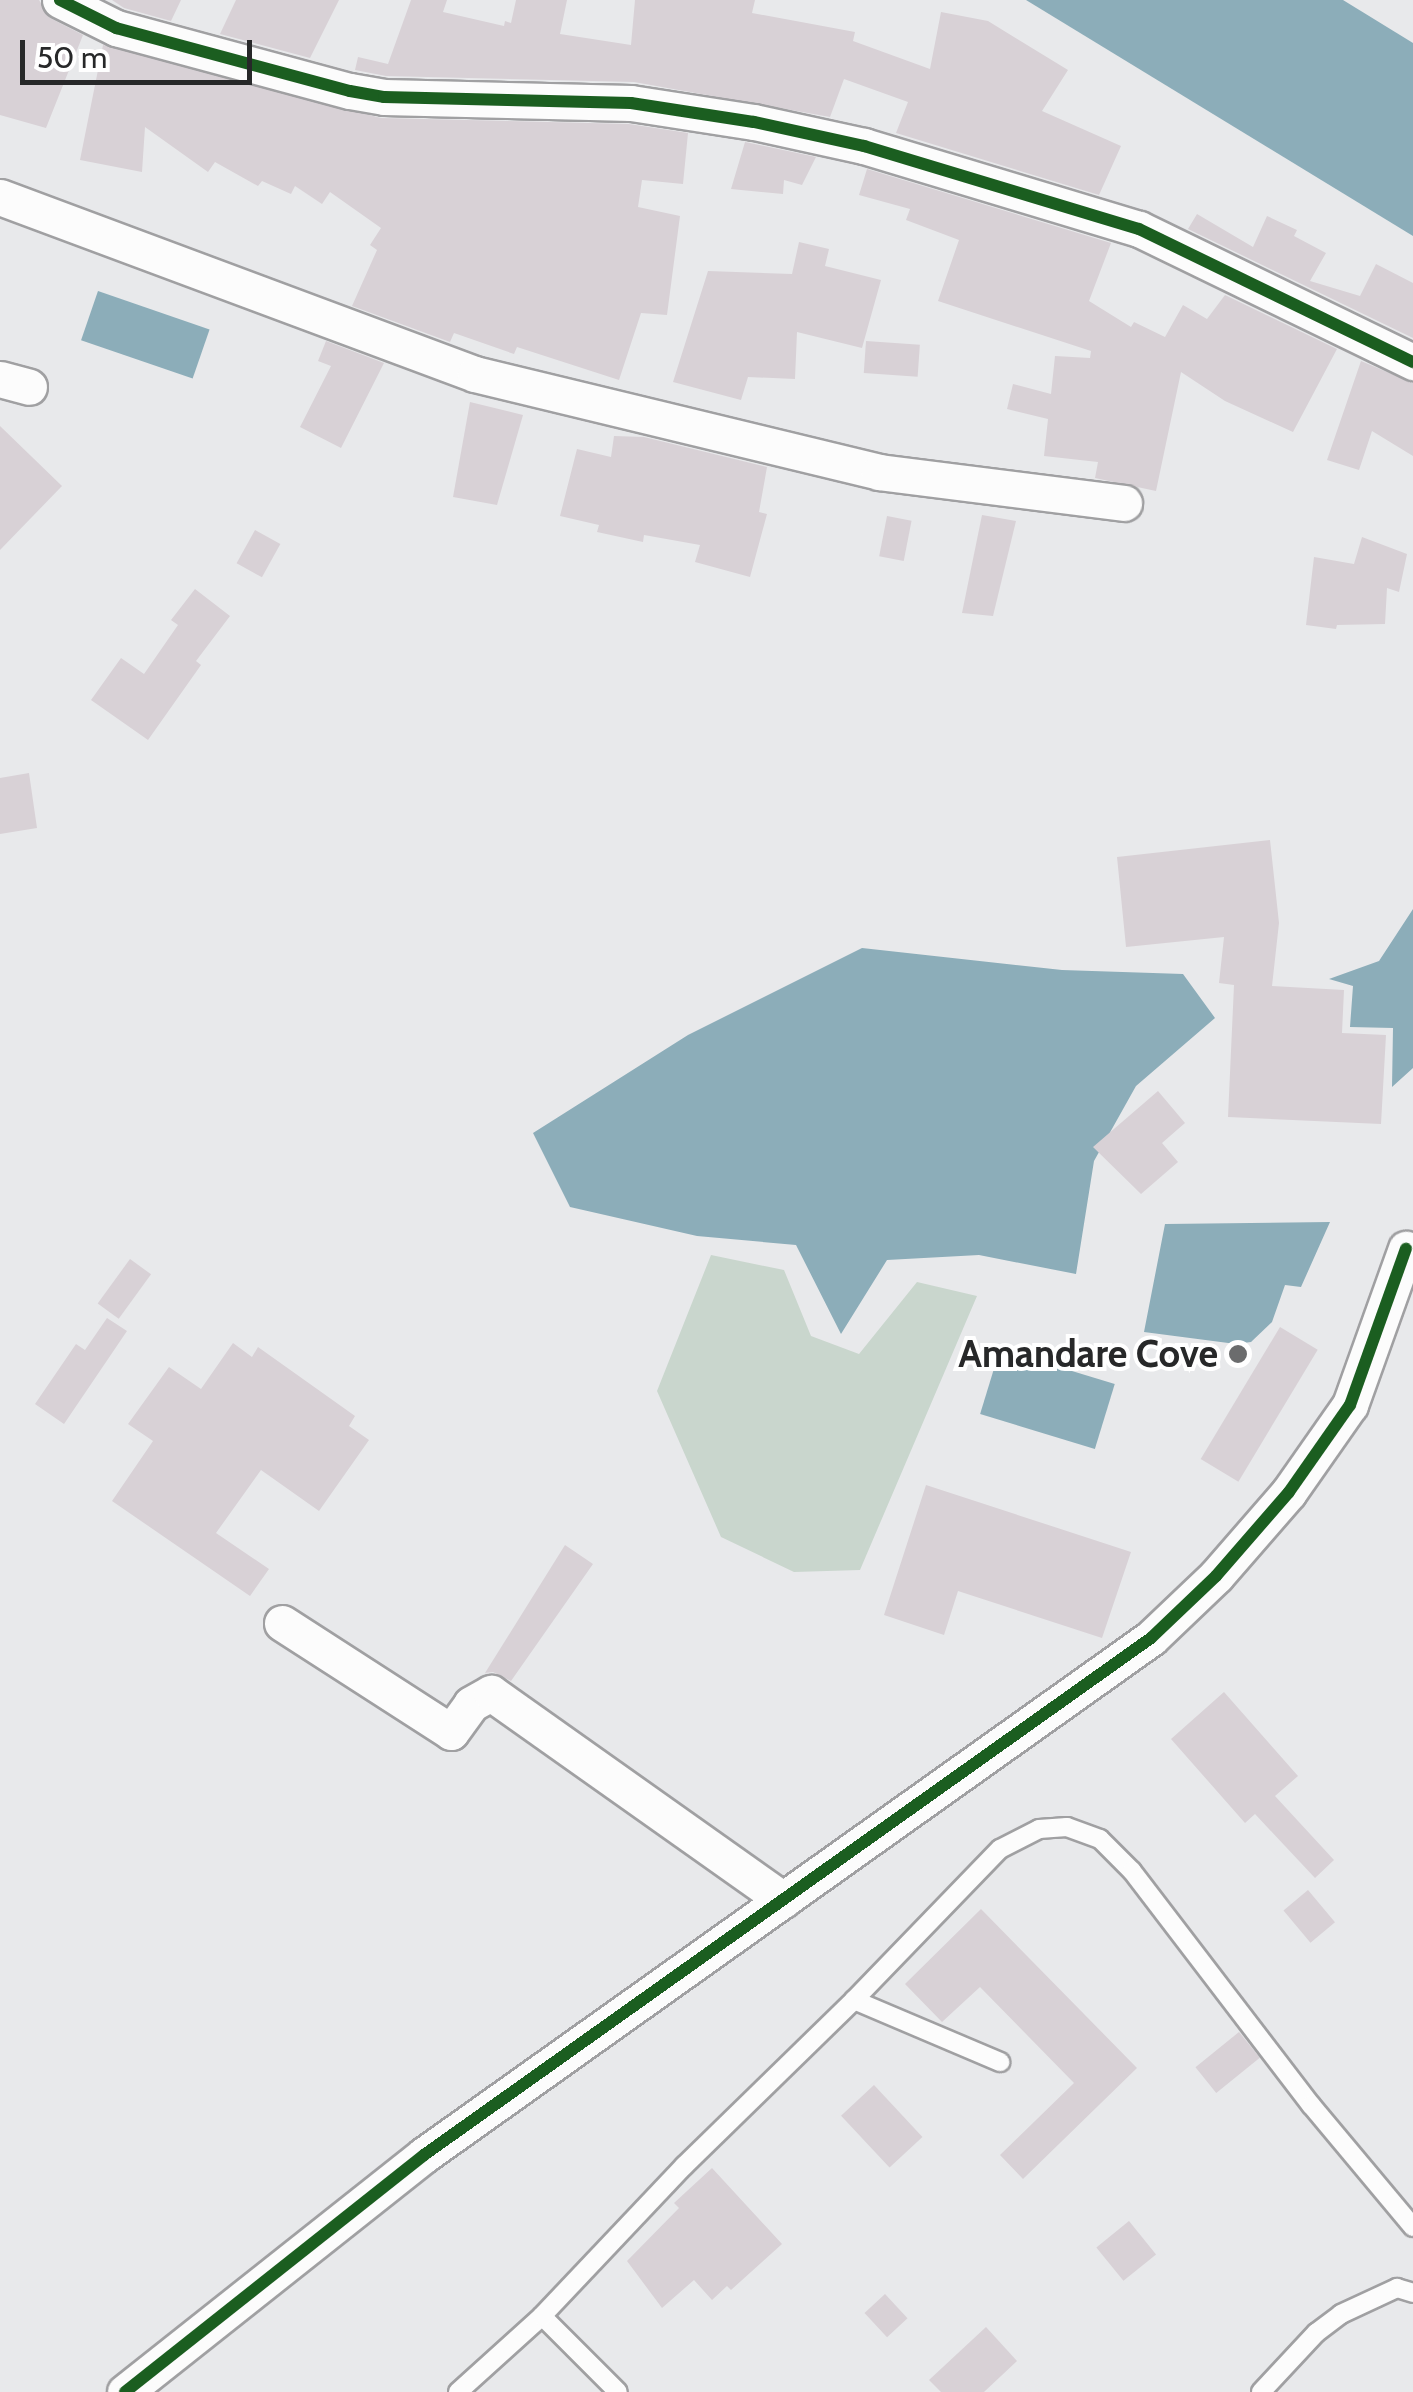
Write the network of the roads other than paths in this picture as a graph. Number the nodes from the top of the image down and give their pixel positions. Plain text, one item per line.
1 (60, 0) edge
2 (0, 197) edge
3 (1413, 362) edge
4 (1124, 504) dead end
5 (1406, 1249) dead end
6 (282, 1623) dead end
7 (784, 1900) junction
8 (854, 2000) junction
9 (1000, 2062) dead end
10 (1413, 2227) edge
11 (1413, 2294) edge
12 (542, 2316) junction
13 (124, 2392) edge
14 (458, 2392) edge
15 (618, 2392) edge
16 (1262, 2392) edge

1 - 3 street
2 - 4 street
5 - 7 street
6 - 7 street
7 - 13 street
8 - 9 lane
8 - 10 lane
8 - 12 lane
11 - 16 lane
12 - 14 lane
12 - 15 lane

